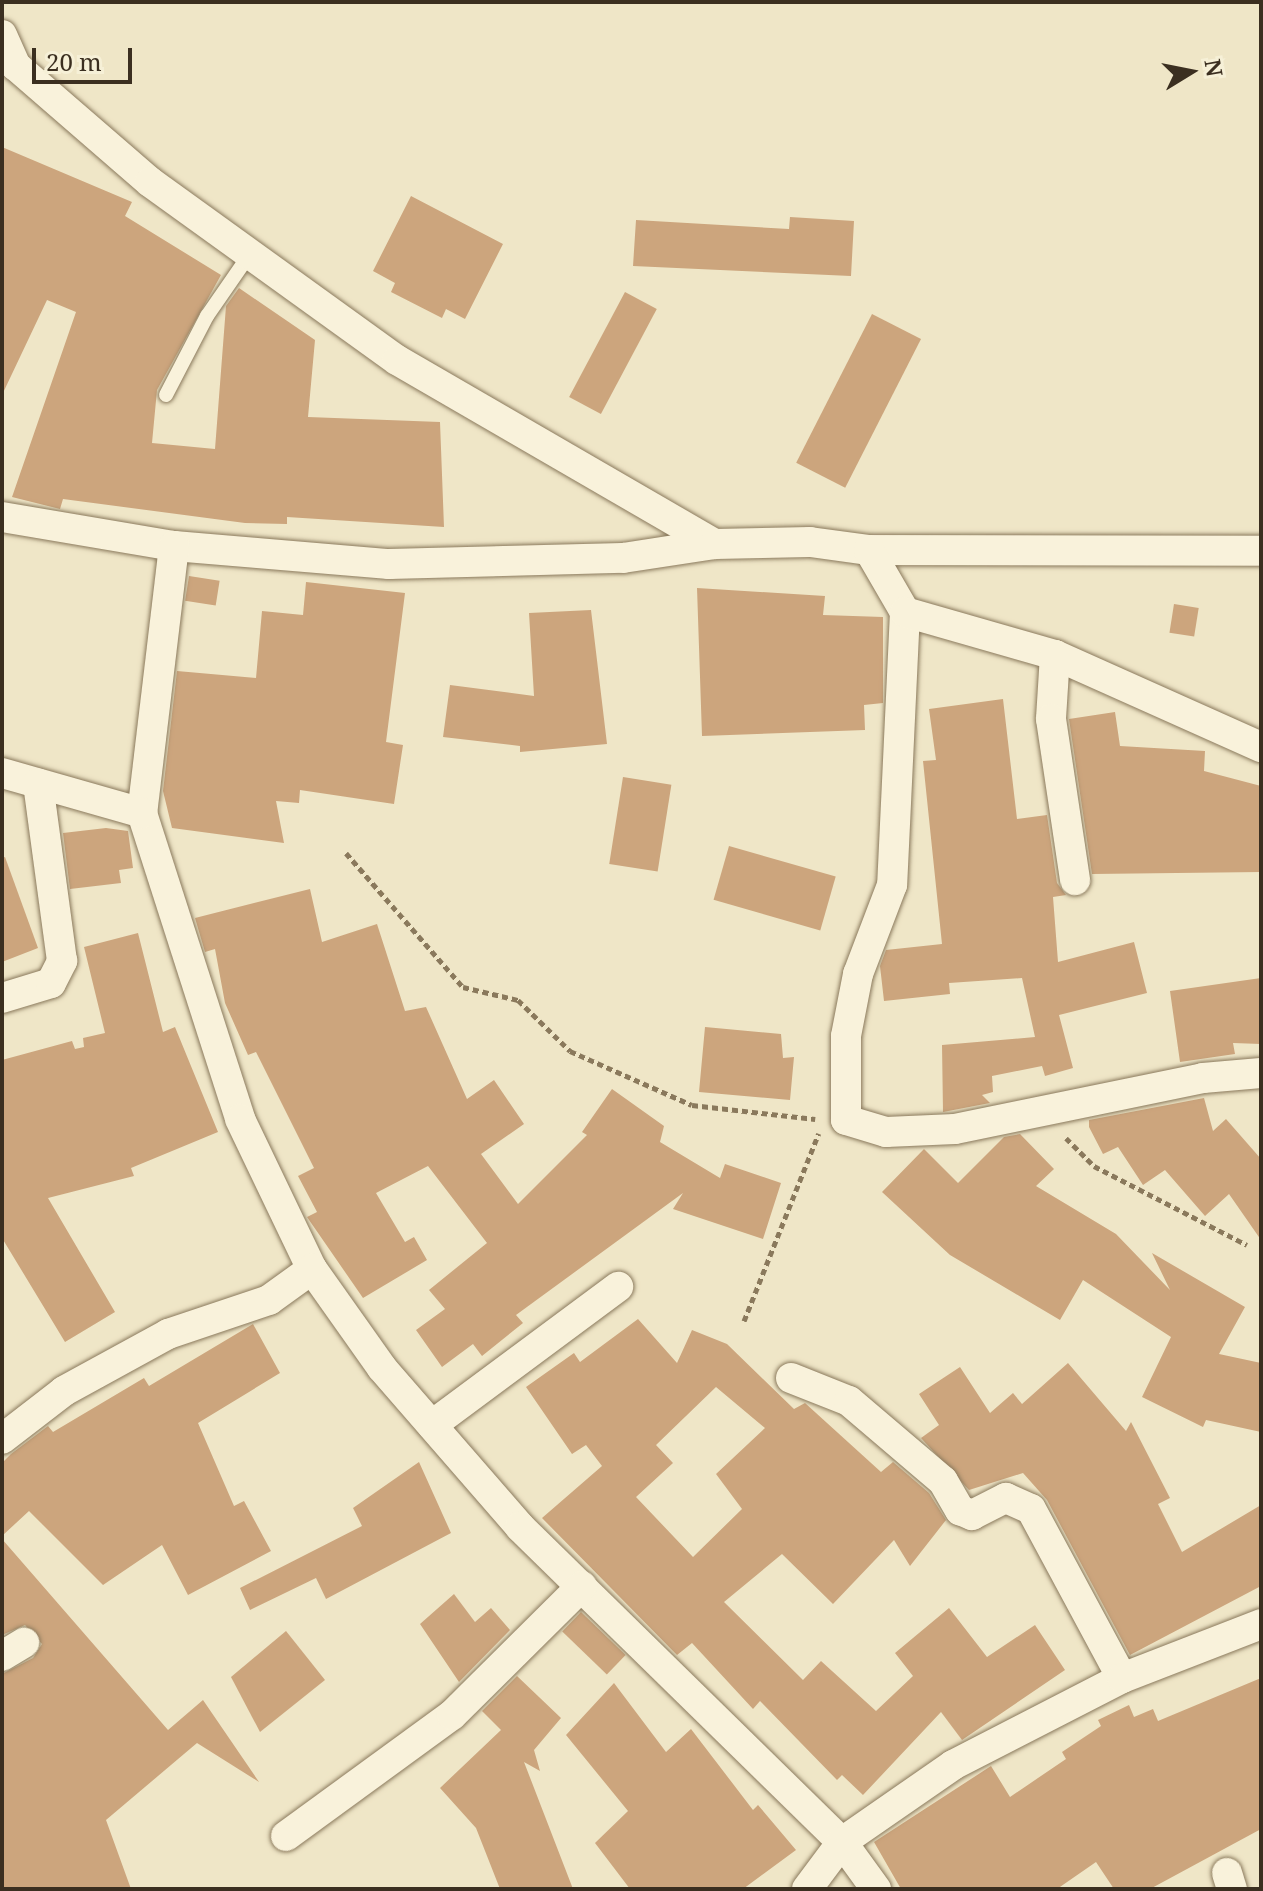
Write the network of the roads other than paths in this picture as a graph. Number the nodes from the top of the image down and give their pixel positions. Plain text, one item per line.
1 (2, 35) edge
2 (9, 73) edge
3 (250, 254) junction
4 (166, 395) dead end
5 (2, 517) edge
6 (715, 544) junction
7 (174, 546) junction
8 (869, 550) junction
9 (1261, 551) edge
10 (905, 612) junction
11 (1055, 655) junction
12 (1261, 747) edge
13 (2, 773) edge
14 (38, 784) junction
15 (142, 813) junction
16 (1075, 880) dead end
17 (2, 998) edge
18 (1261, 1073) edge
19 (312, 1269) junction
20 (618, 1287) dead end
21 (791, 1378) dead end
22 (432, 1425) junction
23 (2, 1439) edge
24 (582, 1586) junction
25 (1261, 1624) edge
26 (1122, 1678) junction
27 (286, 1836) dead end
28 (842, 1842) junction
29 (807, 1889) edge
30 (876, 1889) edge

1 - 2 street
2 - 3 street
3 - 4 lane
3 - 6 street
5 - 7 street
6 - 7 street
6 - 8 street
7 - 15 street
8 - 9 street
8 - 10 street
10 - 11 street
10 - 18 street
11 - 12 street
11 - 16 street
13 - 14 street
14 - 15 street
14 - 17 street
15 - 19 street
19 - 22 street
19 - 23 street
20 - 22 street
21 - 26 street
22 - 24 street
24 - 27 street
24 - 28 street
25 - 26 street
26 - 28 street
28 - 29 street
28 - 30 street

